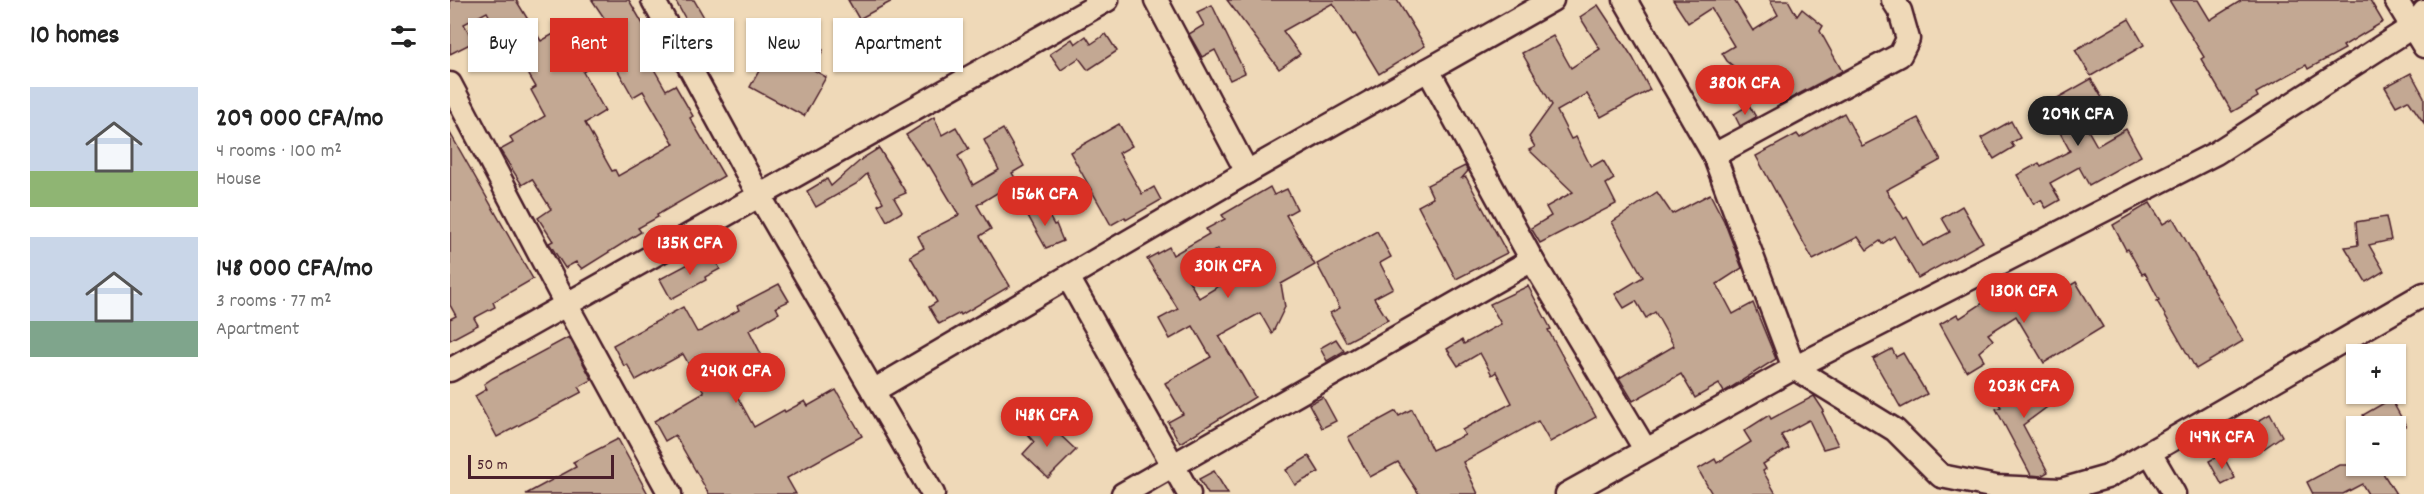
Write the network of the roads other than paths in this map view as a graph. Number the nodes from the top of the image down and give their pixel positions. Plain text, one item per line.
1 (652, 0) edge
2 (1107, 0) edge
3 (1156, 0) edge
4 (1552, 0) edge
5 (1625, 0) edge
6 (1893, 0) edge
7 (2396, 0) edge
8 (2418, 20) edge
9 (2424, 46) edge
10 (1428, 70) junction
11 (450, 84) edge
12 (1714, 155) junction
13 (1246, 172) junction
14 (759, 195) junction
15 (1532, 260) junction
16 (1068, 277) junction
17 (2424, 294) edge
18 (567, 306) junction
19 (1794, 368) junction
20 (450, 370) edge
21 (873, 391) junction
22 (1645, 449) junction
23 (2150, 453) junction
24 (1174, 465) junction
25 (670, 494) edge
26 (933, 494) edge
27 (1123, 494) edge
28 (1189, 494) edge
29 (1567, 494) edge
30 (2175, 494) edge

1 - 14 street
2 - 14 street
3 - 13 street
4 - 10 street
5 - 12 street
6 - 12 street
7 - 8 street
8 - 9 street
8 - 19 street
10 - 13 street
10 - 15 street
11 - 18 street
12 - 19 street
13 - 16 street
14 - 18 street
14 - 21 street
15 - 22 street
15 - 24 street
16 - 21 street
16 - 24 street
17 - 23 street
18 - 20 street
18 - 25 street
19 - 22 street
19 - 23 street
21 - 26 street
22 - 29 street
23 - 30 street
24 - 27 street
24 - 28 street

